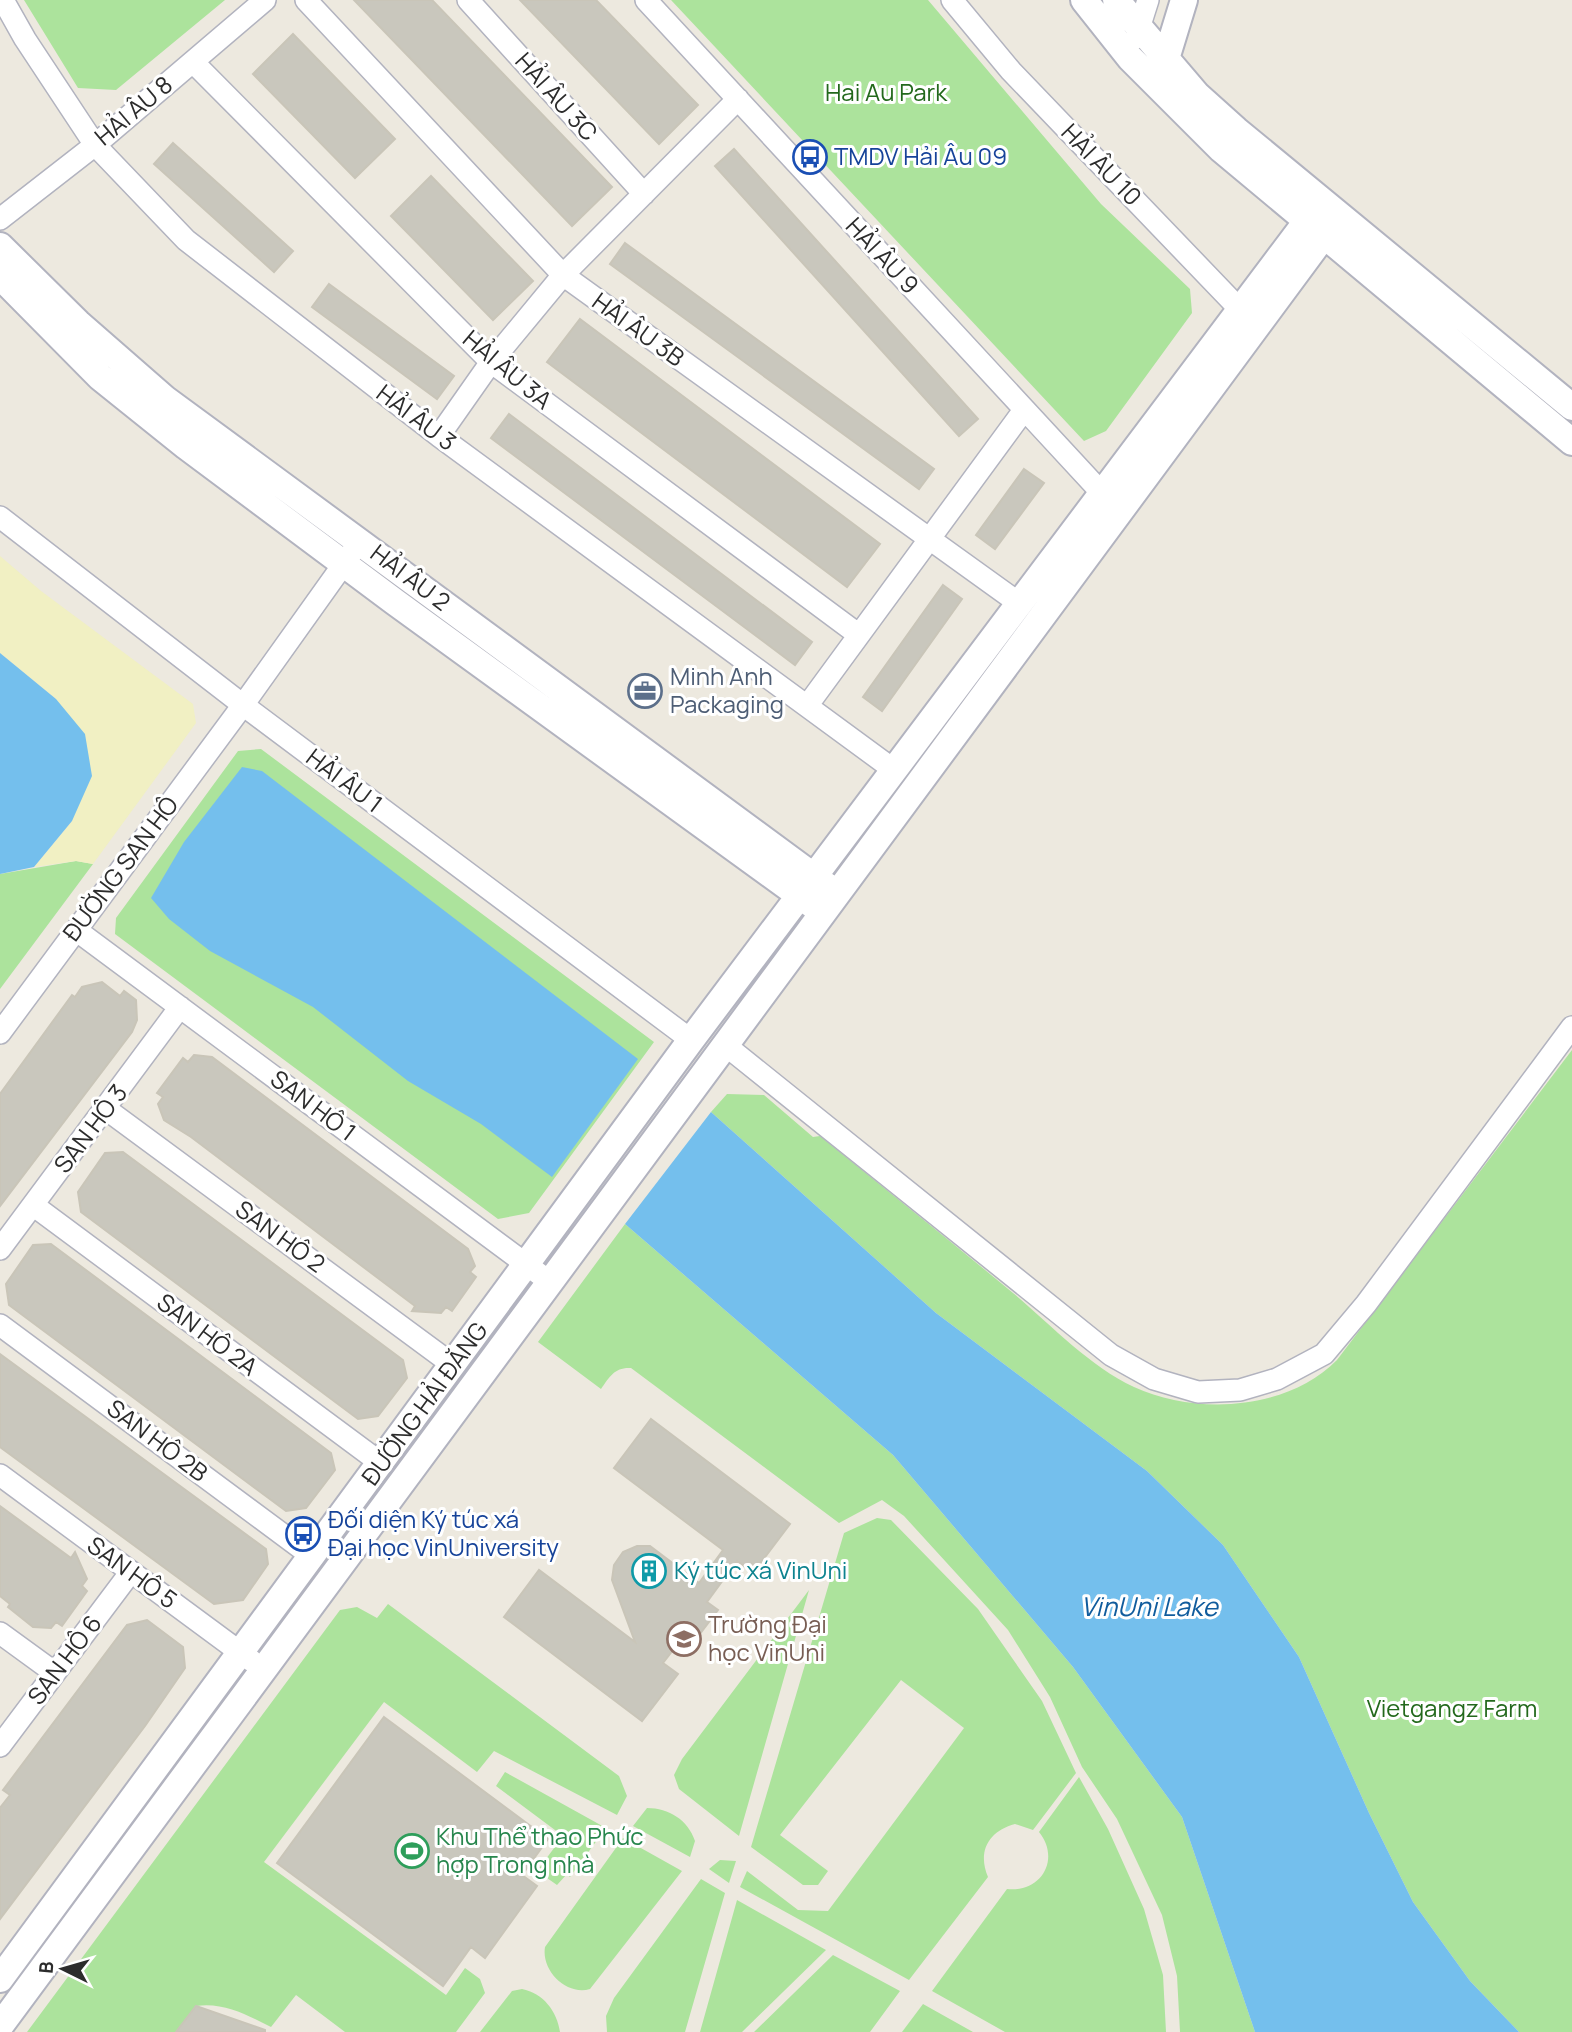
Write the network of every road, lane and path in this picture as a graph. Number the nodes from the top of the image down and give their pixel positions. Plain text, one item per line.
1 (3, 0) edge
2 (265, 0) edge
3 (306, 0) edge
4 (468, 0) edge
5 (646, 0) edge
6 (952, 0) edge
7 (1084, 0) edge
8 (1116, 0) edge
9 (1148, 0) edge
10 (1184, 0) edge
11 (1139, 29) junction
12 (1130, 58) junction
13 (1166, 60) junction
14 (193, 62) junction
15 (1157, 87) junction
16 (738, 99) junction
17 (95, 145) junction
18 (644, 194) junction
19 (1323, 218) junction
20 (0, 219) edge
21 (0, 246) edge
22 (563, 275) junction
23 (0, 276) edge
24 (1248, 318) junction
25 (491, 362) junction
26 (1572, 407) edge
27 (1024, 410) junction
28 (439, 436) junction
29 (1572, 442) edge
30 (1110, 502) junction
31 (0, 517) edge
32 (930, 539) junction
33 (360, 541) junction
34 (343, 564) junction
35 (1020, 604) junction
36 (859, 635) junction
37 (243, 705) junction
38 (807, 706) junction
39 (894, 770) junction
40 (818, 894) junction
41 (76, 930) junction
42 (180, 1007) junction
43 (1572, 1027) edge
44 (0, 1033) edge
45 (691, 1040) junction
46 (724, 1044) junction
47 (106, 1109) junction
48 (33, 1205) junction
49 (0, 1249) edge
50 (527, 1265) junction
51 (550, 1282) junction
52 (0, 1325) edge
53 (453, 1365) junction
54 (382, 1464) junction
55 (0, 1475) edge
56 (313, 1557) junction
57 (130, 1573) junction
58 (0, 1633) edge
59 (242, 1653) junction
60 (265, 1670) junction
61 (55, 1673) junction
62 (0, 1746) edge
63 (0, 1979) edge
64 (0, 2026) edge

1 - 17 street, HẢI ÂU 3
2 - 14 street, HẢI ÂU 8
3 - 22 street, HẢI ÂU 3B
4 - 18 street, HẢI ÂU 3C
5 - 16 street, HẢI ÂU 9
6 - 24 street, HẢI ÂU 10
7 - 12 street
8 - 11 street
9 - 11 street
10 - 13 street
11 - 12 street
11 - 13 street
12 - 15 street
13 - 15 street
13 - 19 street
14 - 17 street, HẢI ÂU 8
14 - 25 street, HẢI ÂU 3A
15 - 19 street
16 - 18 street
16 - 27 street, HẢI ÂU 9
17 - 20 street, HẢI ÂU 8
17 - 28 street, HẢI ÂU 3
18 - 22 street
19 - 24 street
19 - 26 street
19 - 29 street
21 - 33 street, HẢI ÂU 2
22 - 25 street
22 - 32 street, HẢI ÂU 3B
23 - 34 street, HẢI ÂU 2
24 - 30 street
25 - 28 street
25 - 36 street, HẢI ÂU 3A
27 - 30 street, HẢI ÂU 9
27 - 32 street
28 - 38 street, HẢI ÂU 3
30 - 35 street
30 - 40 street
31 - 37 street, HẢI ÂU 1
32 - 35 street, HẢI ÂU 3B
32 - 36 street
33 - 34 street, ĐƯỜNG SAN HÔ
33 - 40 street, HẢI ÂU 2
34 - 37 street, ĐƯỜNG SAN HÔ
34 - 40 street, HẢI ÂU 2
35 - 39 street
36 - 38 street
37 - 41 street, ĐƯỜNG SAN HÔ
37 - 45 street, HẢI ÂU 1
38 - 39 street, HẢI ÂU 3
39 - 40 street
40 - 45 street, ĐƯỜNG HẢI ĐĂNG
40 - 46 street, ĐƯỜNG HẢI ĐĂNG
41 - 42 street, SAN HÔ 1
41 - 44 street, ĐƯỜNG SAN HÔ
42 - 47 street, SAN HÔ 3
42 - 50 street, SAN HÔ 1
43 - 46 street
45 - 50 street, ĐƯỜNG HẢI ĐĂNG
46 - 51 street, ĐƯỜNG HẢI ĐĂNG
47 - 48 street, SAN HÔ 3
47 - 53 street, SAN HÔ 2
48 - 49 street, SAN HÔ 3
48 - 54 street, SAN HÔ 2A
50 - 51 street, SAN HÔ 1
50 - 53 street, ĐƯỜNG HẢI ĐĂNG
51 - 60 street, ĐƯỜNG HẢI ĐĂNG
52 - 56 street, SAN HÔ 2B
53 - 54 street, ĐƯỜNG HẢI ĐĂNG
54 - 56 street, ĐƯỜNG HẢI ĐĂNG
55 - 57 street, SAN HÔ 5
56 - 59 street, ĐƯỜNG HẢI ĐĂNG
57 - 59 street, SAN HÔ 5
57 - 61 street, SAN HÔ 6
58 - 61 street
59 - 60 street, SAN HÔ 5
59 - 63 street, ĐƯỜNG HẢI ĐĂNG
60 - 64 street, ĐƯỜNG HẢI ĐĂNG
61 - 62 street, SAN HÔ 6

